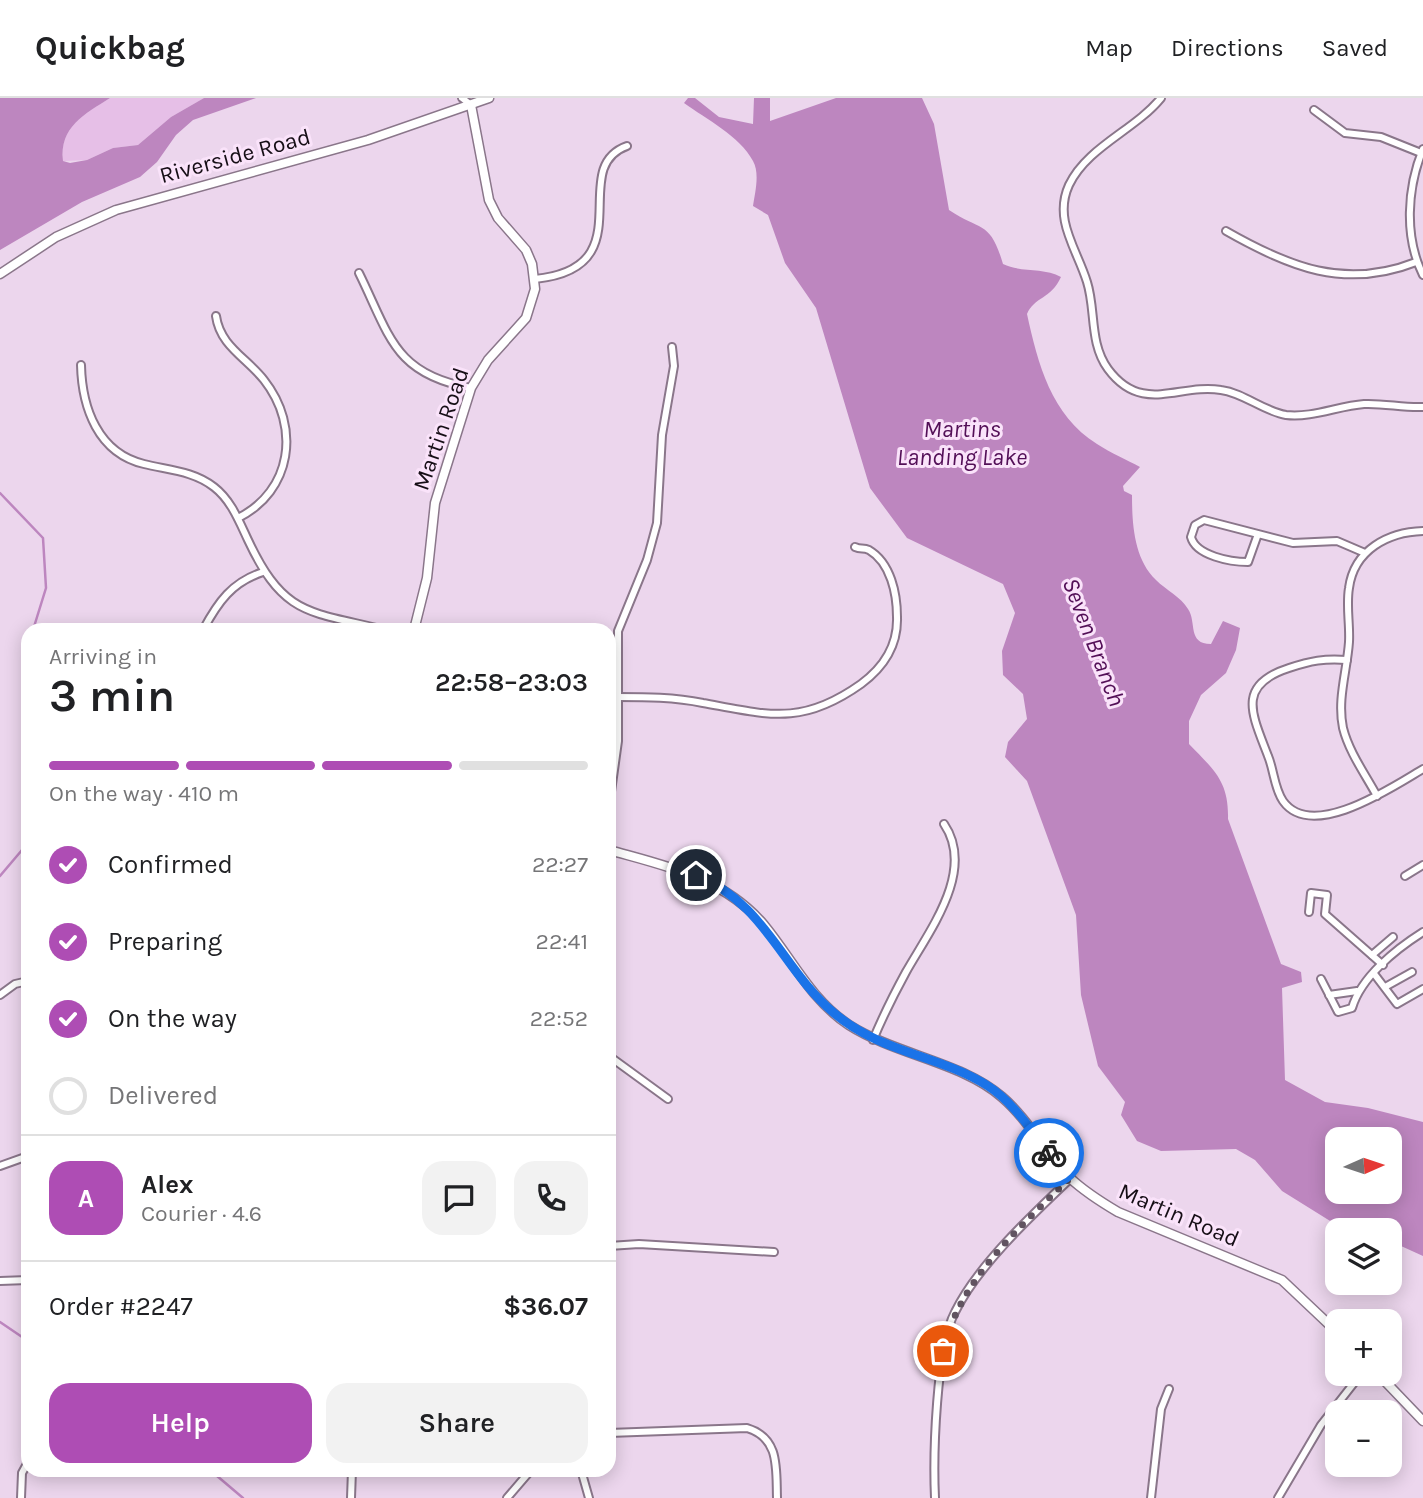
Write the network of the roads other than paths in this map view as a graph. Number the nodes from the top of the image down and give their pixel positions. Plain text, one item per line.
1 (462, 98) edge
2 (489, 98) edge
3 (1161, 98) edge
4 (471, 102) edge
5 (1314, 110) dead end
6 (627, 146) dead end
7 (1422, 151) edge
8 (1226, 231) dead end
9 (1416, 262) junction
10 (359, 273) dead end
11 (0, 274) edge
12 (1423, 275) edge
13 (535, 279) junction
14 (216, 316) dead end
15 (672, 347) dead end
16 (81, 365) dead end
17 (471, 388) junction
18 (1423, 407) edge
19 (238, 518) junction
20 (1423, 531) edge
21 (1258, 534) junction
22 (855, 547) dead end
23 (1365, 553) junction
24 (263, 572) junction
25 (208, 623) edge
26 (359, 623) edge
27 (416, 623) edge
28 (1347, 660) junction
29 (617, 697) junction
30 (616, 767) edge
31 (1423, 769) edge
32 (1377, 796) junction
33 (944, 824) dead end
34 (616, 852) edge
35 (1423, 865) edge
36 (1405, 876) dead end
37 (1309, 912) dead end
38 (1423, 932) edge
39 (1393, 937) dead end
40 (1372, 955) junction
41 (1383, 965) junction
42 (1412, 972) dead end
43 (1374, 975) junction
44 (1321, 979) dead end
45 (21, 983) edge
46 (1385, 987) junction
47 (1423, 989) edge
48 (1357, 991) junction
49 (0, 995) edge
50 (1329, 995) junction
51 (873, 1040) junction
52 (616, 1061) edge
53 (668, 1099) dead end
54 (21, 1158) edge
55 (0, 1166) edge
56 (1070, 1178) junction
57 (616, 1246) edge
58 (774, 1252) dead end
59 (21, 1280) edge
60 (0, 1281) edge
61 (1325, 1321) edge
62 (1351, 1386) edge
63 (1389, 1386) edge
64 (1169, 1389) dead end
65 (1423, 1421) edge
66 (616, 1433) edge
67 (22, 1477) edge
68 (352, 1477) edge
69 (525, 1477) edge
70 (583, 1477) edge
71 (21, 1498) edge
72 (351, 1498) edge
73 (507, 1498) edge
74 (589, 1498) edge
75 (778, 1498) edge
76 (935, 1498) edge
77 (1152, 1498) edge
78 (1279, 1498) edge

1 - 4 street
2 - 4 street, Riverside Road
3 - 18 street
4 - 11 street, Riverside Road
4 - 13 street
5 - 7 street
6 - 13 street
7 - 9 street
8 - 9 street
9 - 12 street
10 - 17 street
13 - 17 street, Martin Road
14 - 19 street
15 - 29 street
16 - 19 street
17 - 27 street, Martin Road
19 - 24 street
20 - 23 street
21 - 21 street
21 - 23 street
22 - 29 street
23 - 28 street
24 - 25 street
24 - 26 street
28 - 32 street
28 - 32 street
29 - 30 street
31 - 32 street
33 - 51 street
34 - 51 street, Martin Road
35 - 36 street
37 - 40 street
38 - 41 street
39 - 40 street
40 - 41 street
41 - 43 street
42 - 46 street
43 - 46 street
43 - 48 street
44 - 50 street
45 - 49 street
46 - 47 street
48 - 50 street
48 - 50 street
51 - 56 street, Martin Road
52 - 53 street
54 - 55 street
56 - 61 street, Martin Road
56 - 76 street
57 - 58 street
59 - 60 street
62 - 78 street
63 - 65 street
64 - 77 street
66 - 75 street
67 - 71 street
68 - 72 street
69 - 73 street
70 - 74 street

